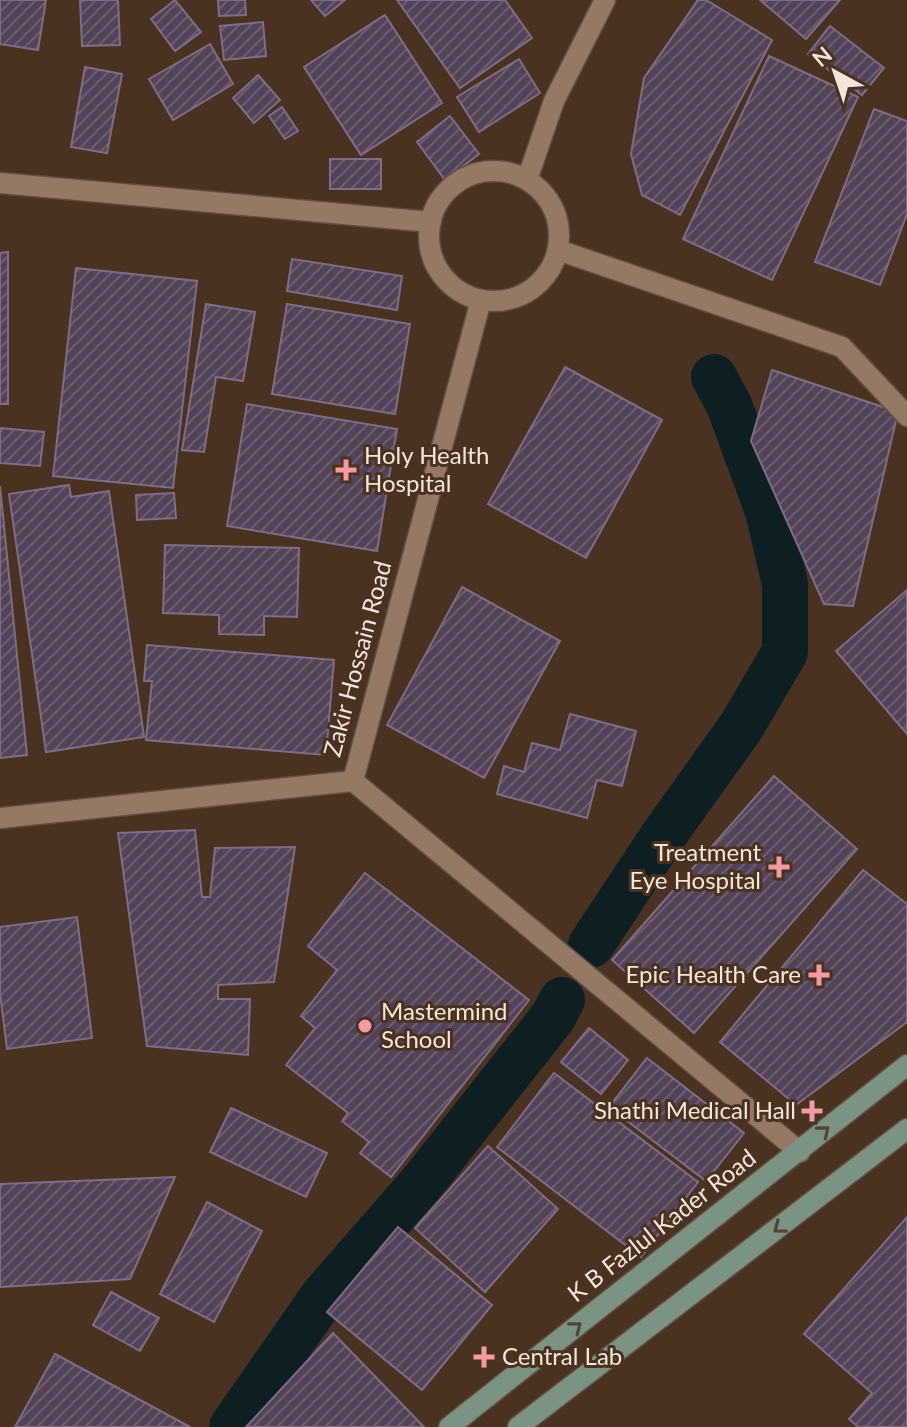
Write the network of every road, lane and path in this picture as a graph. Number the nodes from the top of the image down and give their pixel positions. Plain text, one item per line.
1 (605, 0) edge
2 (527, 180) junction
3 (0, 183) edge
4 (431, 222) junction
5 (558, 250) junction
6 (481, 300) junction
7 (907, 416) edge
8 (353, 781) junction
9 (0, 818) edge
10 (907, 1065) edge
11 (907, 1129) edge
12 (800, 1152) junction
13 (449, 1427) edge
14 (518, 1427) edge

1 - 2 street
2 - 4 street
2 - 5 street
3 - 4 street
4 - 6 street
5 - 6 street
5 - 7 street
6 - 8 street, Zakir Hossain Road
8 - 9 street, Zakir Hossain Road
8 - 12 street
12 -> 10 main road, K B Fazlul Kader Road
11 -> 14 main road
13 -> 12 main road, K B Fazlul Kader Road

